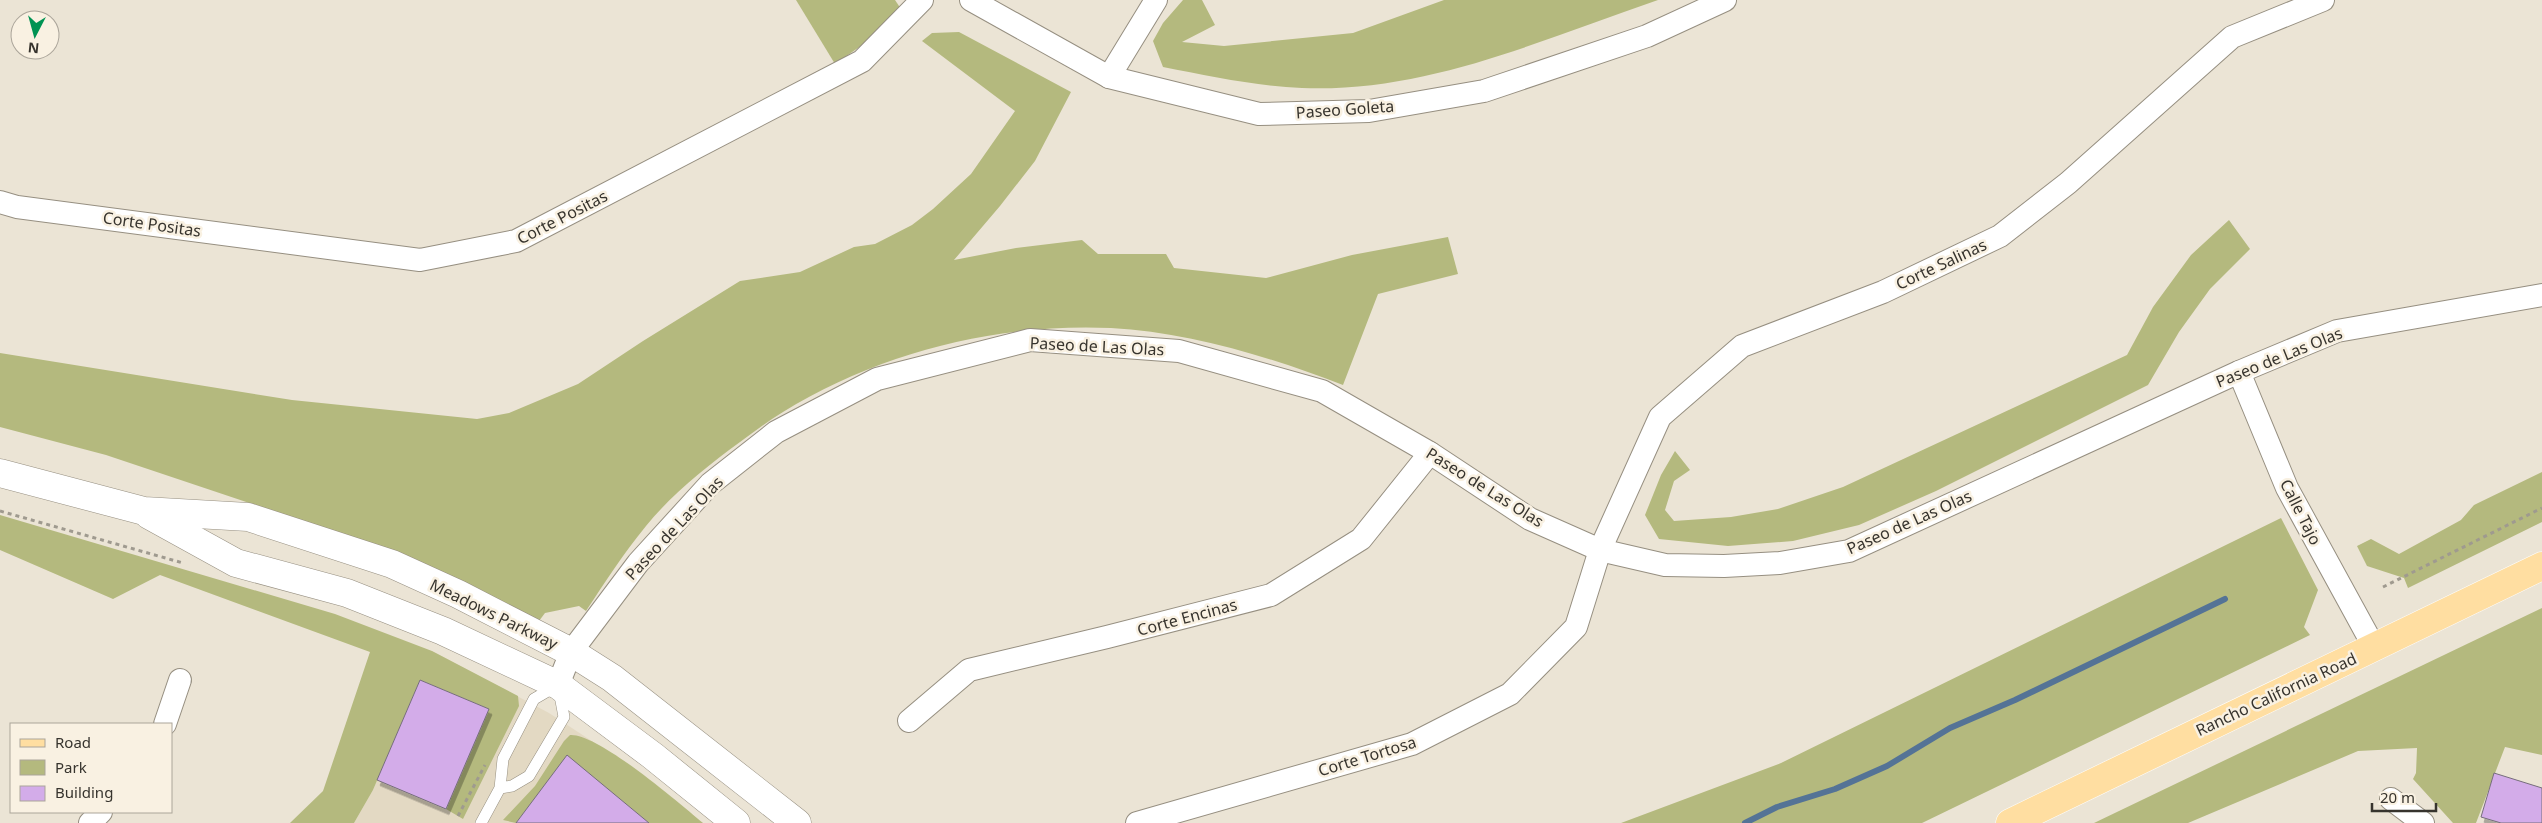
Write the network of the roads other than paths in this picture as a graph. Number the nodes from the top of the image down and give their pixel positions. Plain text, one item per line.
1 (922, 0) edge
2 (971, 0) edge
3 (1156, 0) edge
4 (1724, 0) edge
5 (2323, 0) edge
6 (1109, 78) junction
7 (0, 202) edge
8 (2542, 295) edge
9 (2239, 372) junction
10 (1430, 453) junction
11 (0, 473) edge
12 (144, 512) junction
13 (1600, 550) junction
14 (2542, 566) edge
15 (2374, 648) junction
16 (571, 652) junction
17 (180, 680) dead end
18 (558, 685) junction
19 (909, 721) dead end
20 (165, 723) edge
21 (500, 788) junction
22 (2391, 799) dead end
23 (100, 813) edge
24 (90, 823) edge
25 (481, 823) edge
26 (736, 823) edge
27 (797, 823) edge
28 (1136, 823) edge
29 (2010, 823) edge
30 (2423, 823) edge

1 - 7 street, Corte Positas
2 - 6 street, Paseo Goleta
3 - 6 street
4 - 6 street, Paseo Goleta
5 - 13 street, Corte Salinas
8 - 9 street, Paseo de Las Olas
9 - 13 street, Paseo de Las Olas
9 - 15 street, Calle Tajo
10 - 13 street, Paseo de Las Olas
10 - 16 street, Paseo de Las Olas
10 - 19 street, Corte Encinas
11 - 12 main road, Meadows Parkway
12 - 16 main road, Meadows Parkway
12 - 18 main road, Meadows Parkway
13 - 28 street, Corte Tortosa
14 - 15 main road, Rancho California Road
15 - 29 main road, Rancho California Road
16 - 18 street, Paseo de Las Olas
16 - 27 main road, Meadows Parkway
17 - 20 street
18 - 21 lane
18 - 21 lane
18 - 26 main road, Meadows Parkway
21 - 25 lane
22 - 30 street
23 - 24 street

